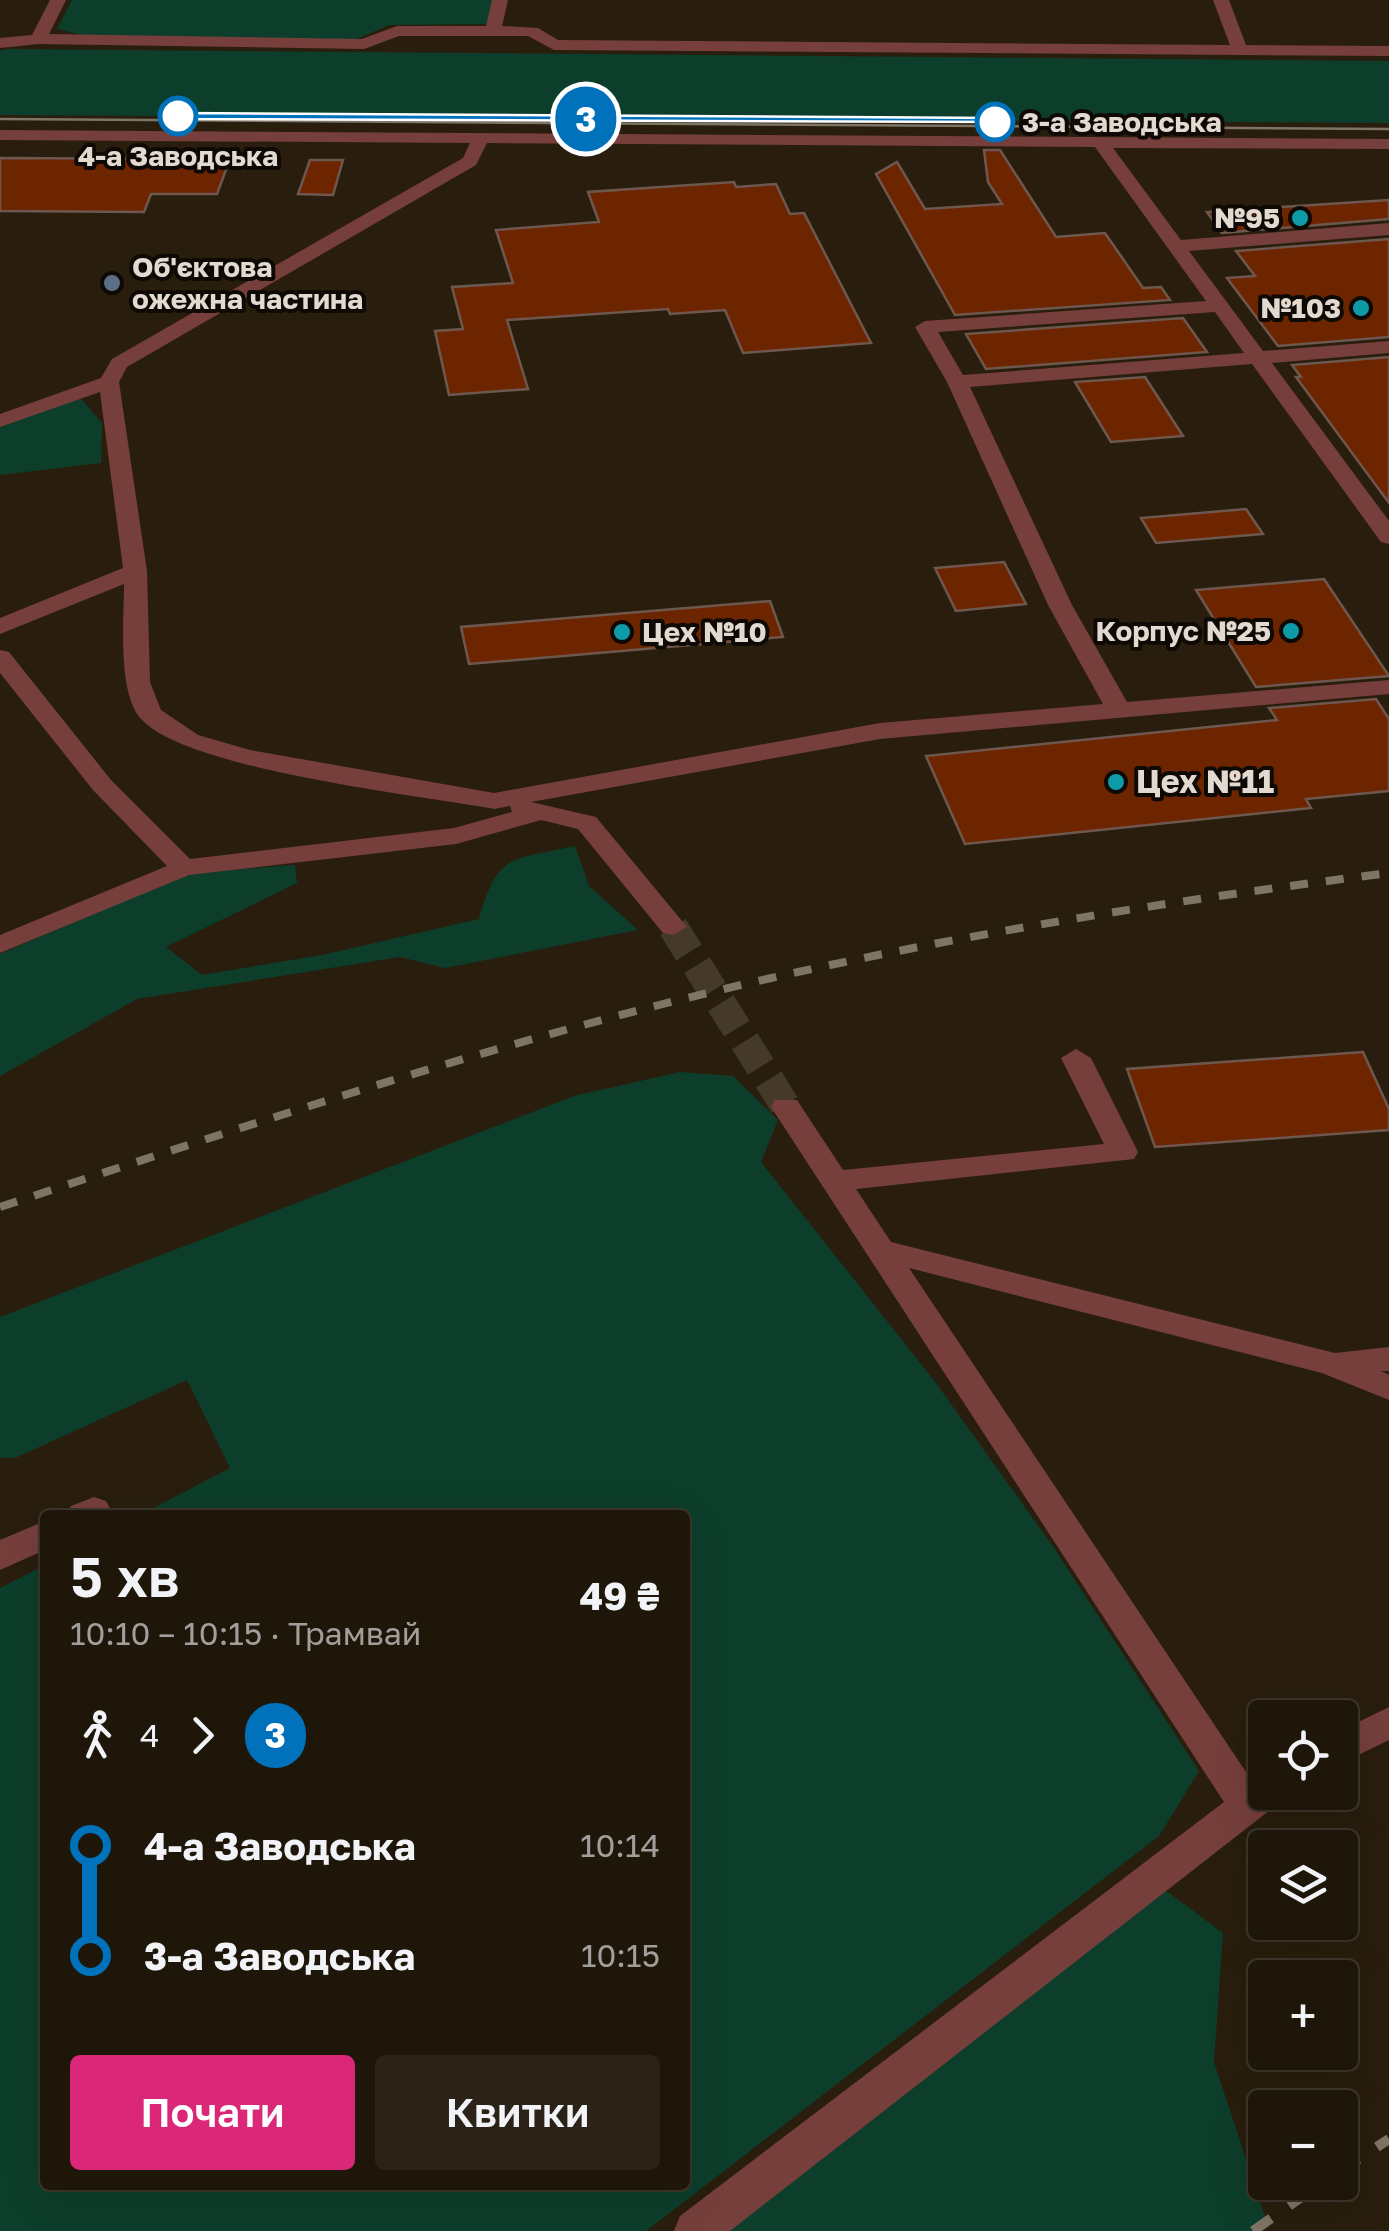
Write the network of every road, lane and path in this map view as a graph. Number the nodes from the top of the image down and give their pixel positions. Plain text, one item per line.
1 (58, 0) edge
2 (500, 0) edge
3 (1221, 0) edge
4 (494, 31) junction
5 (38, 38) junction
6 (0, 42) edge
7 (1240, 50) junction
8 (1389, 51) edge
9 (0, 134) edge
10 (481, 138) junction
11 (1100, 142) junction
12 (1389, 144) edge
13 (1389, 229) edge
14 (1176, 246) junction
15 (1220, 306) junction
16 (1389, 347) edge
17 (1258, 357) junction
18 (109, 382) junction
19 (956, 382) junction
20 (0, 421) edge
21 (1389, 537) edge
22 (136, 571) junction
23 (0, 626) edge
24 (0, 656) edge
25 (1389, 687) edge
26 (1119, 710) junction
27 (596, 784) junction
28 (494, 801) junction
29 (540, 812) junction
30 (586, 823) junction
31 (184, 868) junction
32 (674, 927) tunnel mouth
33 (0, 945) edge
34 (1076, 1058) dead end
35 (786, 1107) tunnel mouth
36 (834, 1181) junction
37 (881, 1250) junction
38 (1389, 1359) edge
39 (1332, 1364) junction
40 (1389, 1388) edge
41 (40, 1536) edge
42 (0, 1556) edge
43 (1389, 1722) edge
44 (1358, 1739) edge
45 (1248, 1788) edge
46 (1248, 1803) edge
47 (696, 2231) edge

1 - 5 street
2 - 4 street
3 - 7 street
4 - 5 street
4 - 7 street
5 - 6 street
7 - 8 street
9 - 10 street
10 - 11 street
10 - 18 street
11 - 12 street
11 - 14 street
13 - 14 street
14 - 15 street
15 - 17 street
15 - 19 street
16 - 17 street
17 - 19 street
17 - 21 street
18 - 20 street
18 - 22 street
19 - 26 street
22 - 23 street
22 - 28 street
24 - 31 street
25 - 26 street
26 - 27 street
27 - 28 street
27 - 30 street
28 - 29 street
29 - 30 street
29 - 31 street
30 - 32 street
31 - 33 street
34 - 36 street
35 - 36 street
36 - 37 street
37 - 39 street
37 - 45 street
38 - 39 street
39 - 40 street
41 - 42 street
43 - 44 street
46 - 47 street

